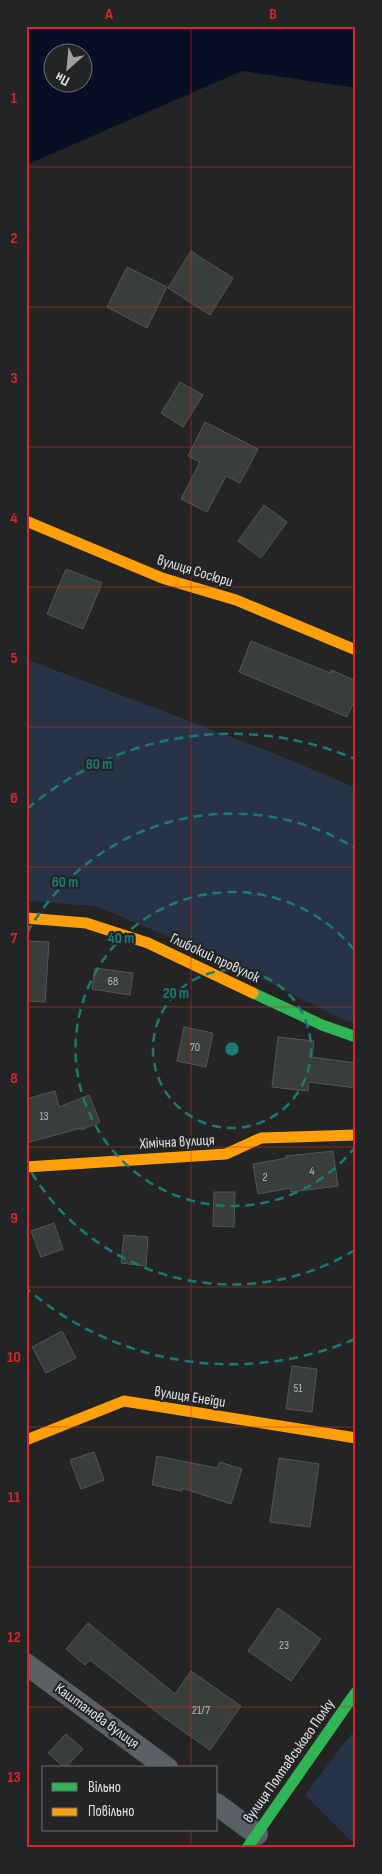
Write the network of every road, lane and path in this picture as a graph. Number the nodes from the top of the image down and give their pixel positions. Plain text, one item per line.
1 (26, 521) edge
2 (356, 650) edge
3 (26, 918) edge
4 (356, 1037) edge
5 (356, 1135) edge
6 (26, 1168) edge
7 (356, 1438) edge
8 (26, 1440) edge
9 (26, 1664) edge
10 (356, 1692) edge
11 (164, 1766) edge
12 (218, 1806) edge
13 (252, 1841) edge

1 - 2 street, вулиця Сосюри
3 - 4 street, Глибокий провулок
5 - 6 street, Хімічна вулиця
7 - 8 street, вулиця Енеїди
9 - 11 street, Каштанова вулиця
10 - 13 street, вулиця Полтавського Полку
12 - 13 street

